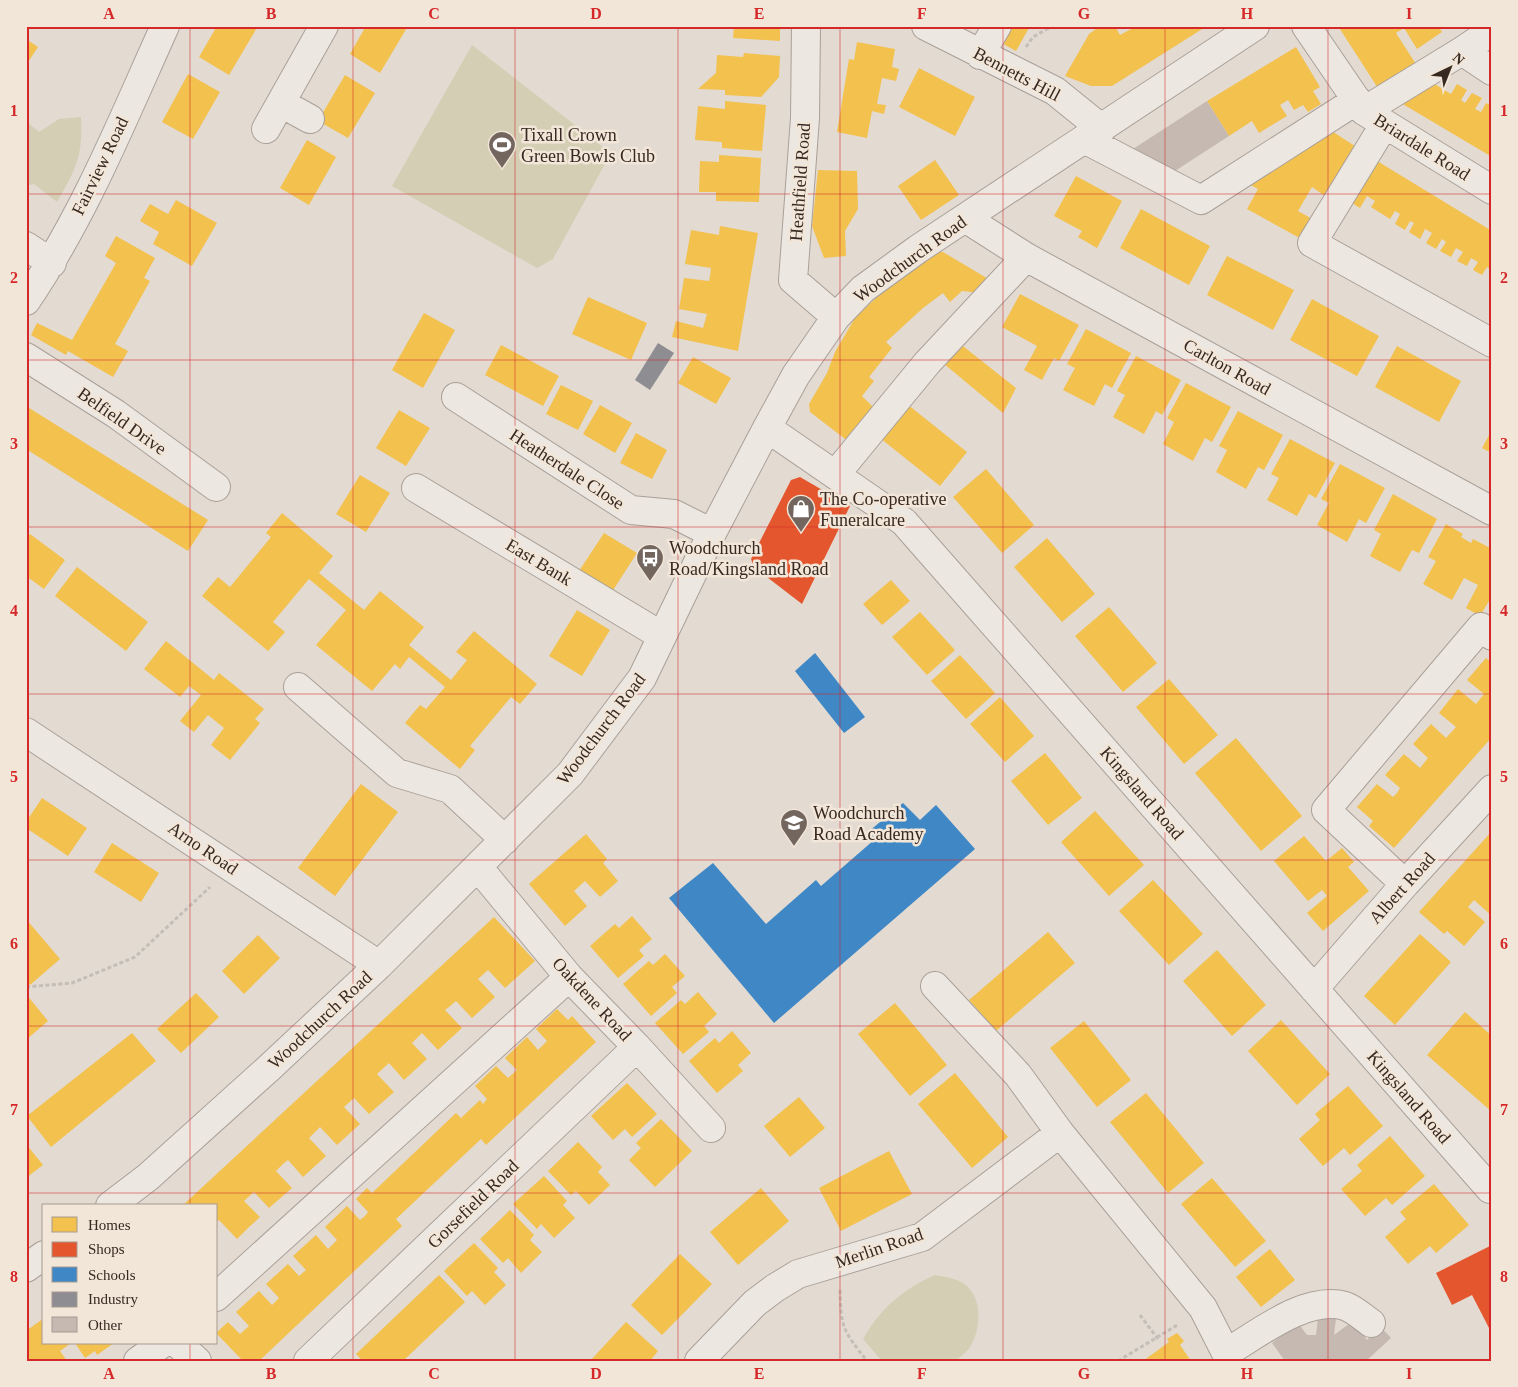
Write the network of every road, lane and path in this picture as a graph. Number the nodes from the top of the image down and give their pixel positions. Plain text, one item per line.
1 (165, 26) edge
2 (324, 26) edge
3 (806, 26) edge
4 (926, 26) edge
5 (996, 26) edge
6 (1255, 26) edge
7 (1306, 26) edge
8 (1492, 31) edge
9 (1462, 51) junction
10 (980, 55) junction
11 (1492, 70) edge
12 (281, 103) junction
13 (1368, 112) junction
14 (310, 119) dead end
15 (266, 129) dead end
16 (1094, 134) junction
17 (1492, 190) edge
18 (965, 218) junction
19 (26, 246) edge
20 (1026, 257) junction
21 (52, 263) junction
22 (26, 301) edge
23 (836, 317) junction
24 (1492, 343) edge
25 (26, 357) edge
26 (456, 397) dead end
27 (767, 428) junction
28 (836, 475) junction
29 (216, 487) dead end
30 (416, 488) dead end
31 (1492, 511) edge
32 (712, 533) junction
33 (662, 636) junction
34 (1492, 636) edge
35 (298, 687) dead end
36 (26, 732) edge
37 (1492, 789) edge
38 (505, 840) junction
39 (233, 867) junction
40 (478, 867) junction
41 (1405, 884) junction
42 (379, 965) junction
43 (569, 976) junction
44 (26, 986) edge
45 (936, 986) dead end
46 (1314, 989) junction
47 (637, 1047) junction
48 (711, 1128) dead end
49 (1060, 1133) junction
50 (1491, 1188) edge
51 (113, 1204) edge
52 (42, 1256) edge
53 (839, 1262) junction
54 (26, 1268) edge
55 (218, 1295) edge
56 (1203, 1308) junction
57 (1140, 1315) dead end
58 (1371, 1324) dead end
59 (1158, 1339) junction
60 (162, 1344) edge
61 (178, 1344) edge
62 (321, 1357) edge
63 (1228, 1357) edge
64 (138, 1361) edge
65 (197, 1361) edge
66 (699, 1361) edge
67 (867, 1361) edge
68 (1118, 1361) edge

1 - 21 street, Fairview Road
2 - 12 street
3 - 23 street, Heathfield Road
4 - 10 street, Bennetts Hill
5 - 10 street
6 - 16 street, Woodchurch Road
7 - 13 street, Briardale Road
8 - 9 street
9 - 11 street
9 - 13 street
10 - 16 street, Bennetts Hill
12 - 14 street
12 - 15 street
13 - 16 street, Bennetts Hill
13 - 17 street, Briardale Road
13 - 24 street
16 - 18 street, Woodchurch Road
18 - 20 street, Carlton Road
18 - 23 street, Woodchurch Road
19 - 21 street
20 - 28 street
20 - 31 street, Carlton Road
21 - 22 street, Fairview Road
23 - 27 street, Woodchurch Road
25 - 29 street, Belfield Drive
26 - 32 street, Heatherdale Close
27 - 28 street, Kingsland Road
27 - 32 street, Woodchurch Road
28 - 46 street, Kingsland Road
30 - 33 street, East Bank
32 - 33 street, Woodchurch Road
33 - 38 street, Woodchurch Road
34 - 41 street
35 - 38 street
36 - 39 street, Arno Road
37 - 41 street, Albert Road
38 - 40 street, Woodchurch Road
39 - 42 street, Arno Road
39 - 44 path
40 - 42 street, Woodchurch Road
40 - 43 street, Oakdene Road
41 - 46 street, Albert Road
42 - 51 street, Woodchurch Road
43 - 47 street, Oakdene Road
43 - 55 street
45 - 49 street
46 - 50 street, Kingsland Road
47 - 48 street, Oakdene Road
47 - 62 street, Gorsefield Road
49 - 53 street, Merlin Road
49 - 56 street
52 - 54 street
53 - 66 street, Merlin Road
53 - 67 path
56 - 59 path
56 - 63 street
57 - 59 path
58 - 63 street
59 - 68 path
60 - 64 street
61 - 65 street

